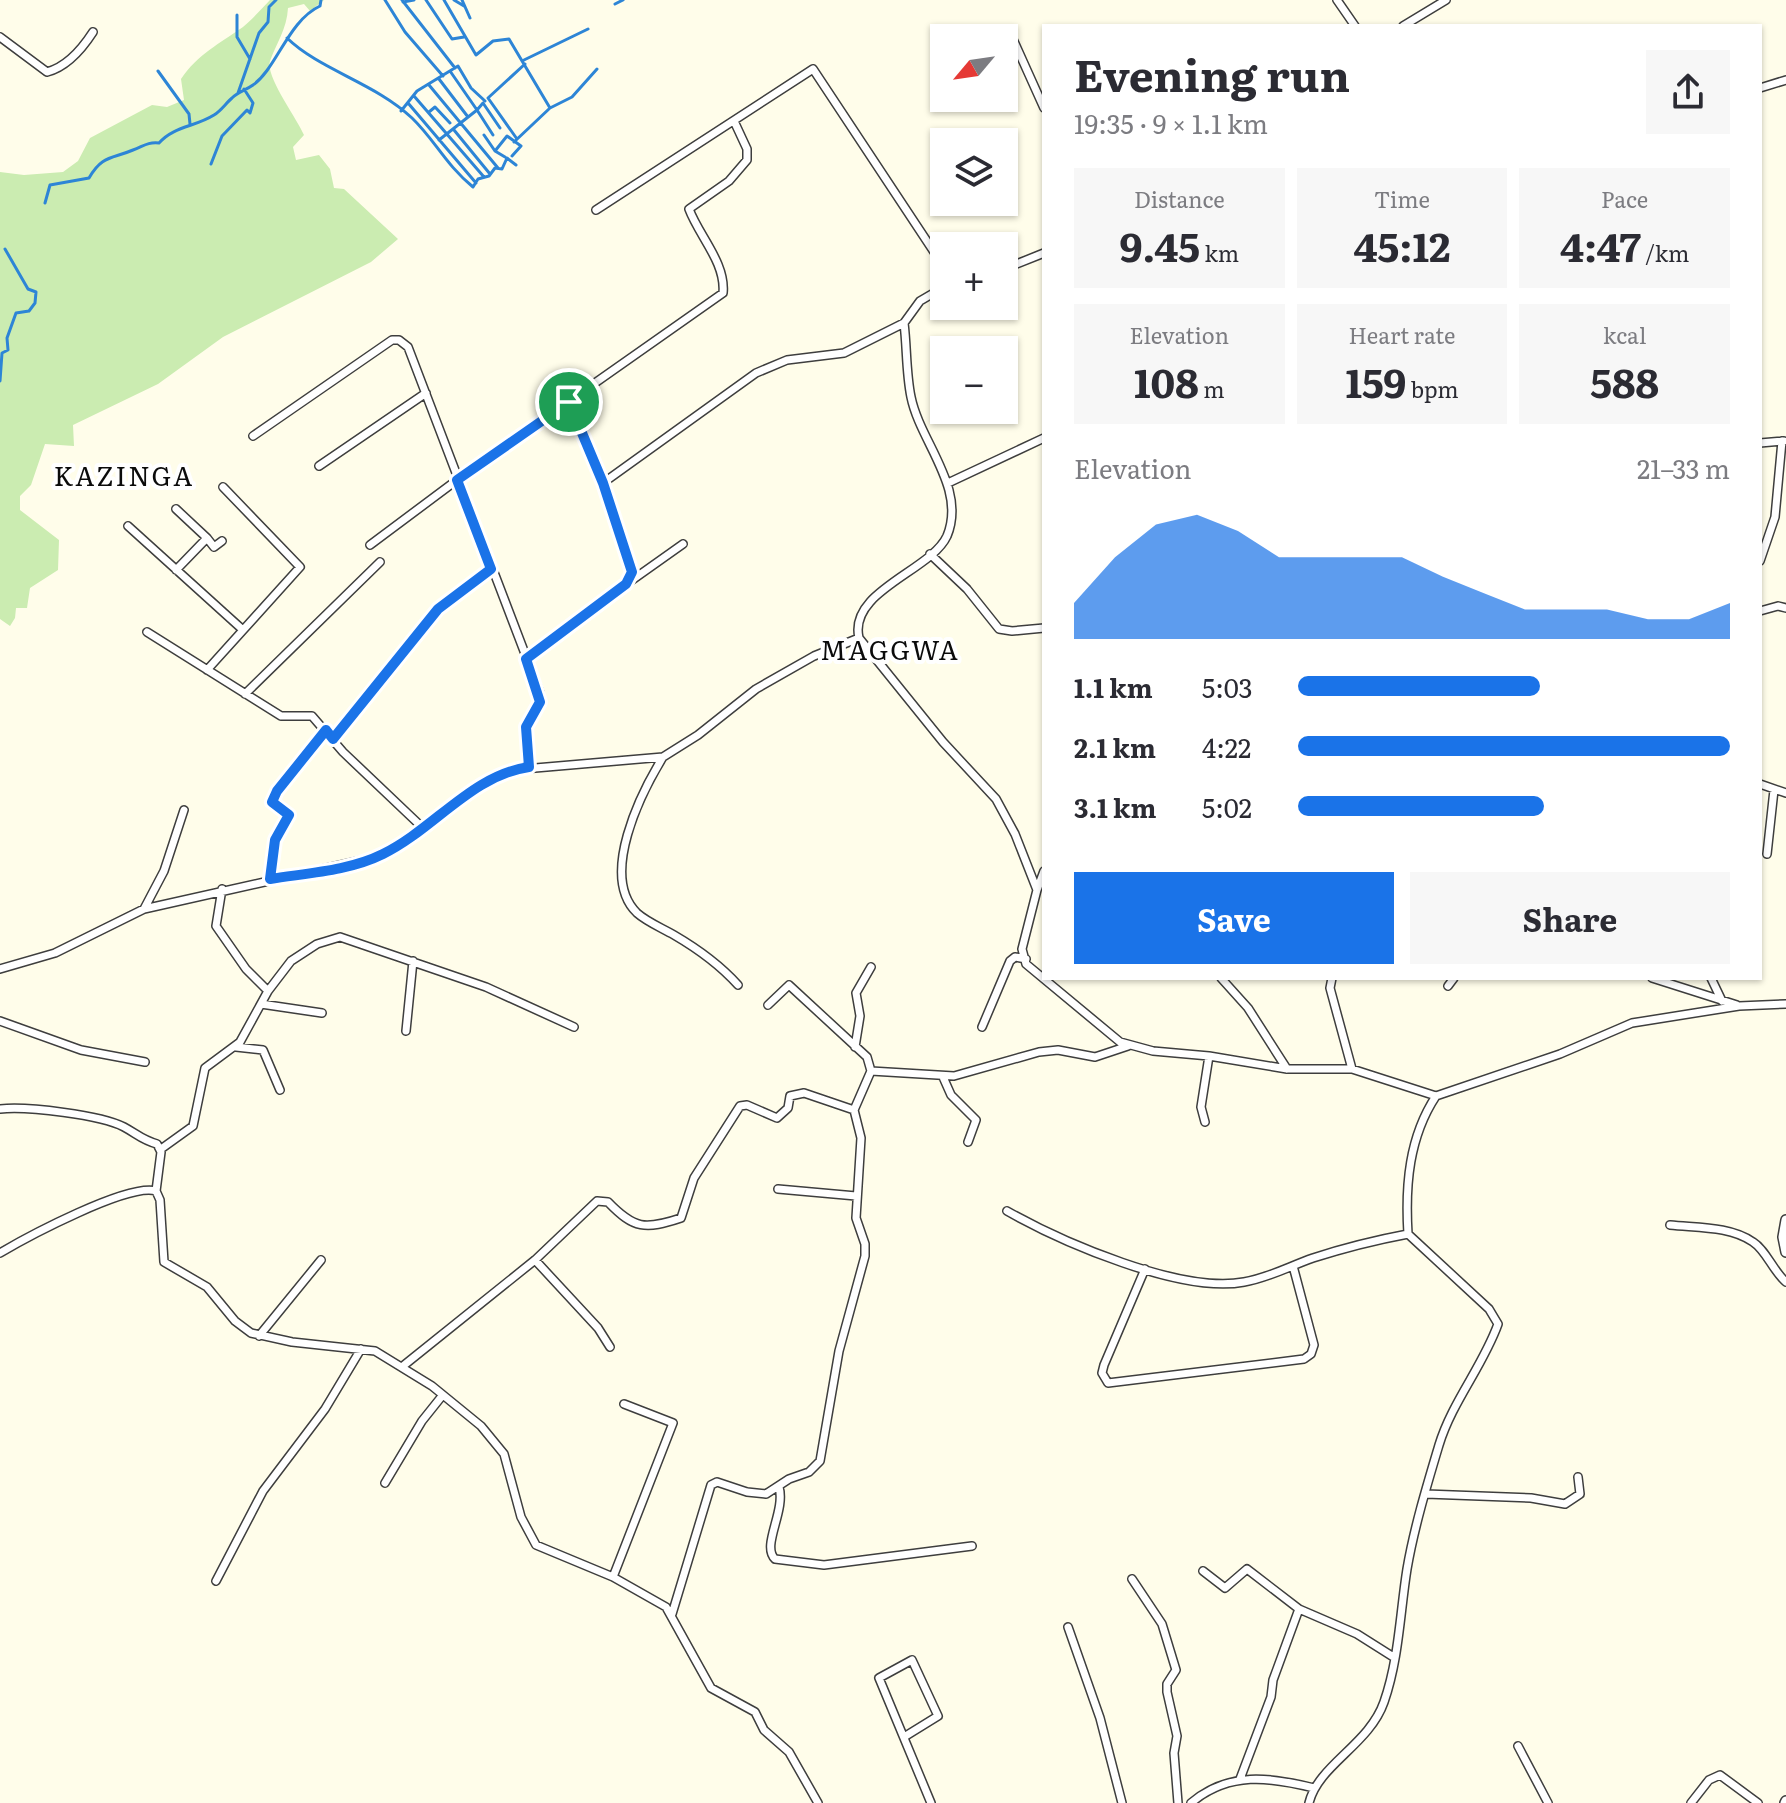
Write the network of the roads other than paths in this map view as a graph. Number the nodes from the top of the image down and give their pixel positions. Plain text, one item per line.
1 (1337, 0) edge
2 (1446, 0) edge
3 (1354, 24) edge
4 (1406, 24) edge
5 (93, 32) dead end
6 (0, 37) edge
7 (1018, 50) edge
8 (1786, 80) edge
9 (1762, 87) edge
10 (1042, 104) edge
11 (734, 121) junction
12 (596, 210) dead end
13 (930, 246) edge
14 (1042, 254) edge
15 (1018, 263) edge
16 (930, 295) edge
17 (904, 323) junction
18 (426, 393) junction
19 (569, 402) junction
20 (253, 436) dead end
21 (1042, 439) edge
22 (1784, 441) edge
23 (1762, 443) edge
24 (319, 466) dead end
25 (457, 480) junction
26 (603, 483) junction
27 (948, 483) junction
28 (223, 487) dead end
29 (176, 509) dead end
30 (128, 526) dead end
31 (222, 541) dead end
32 (213, 544) junction
33 (683, 544) dead end
34 (370, 545) dead end
35 (930, 554) junction
36 (1762, 555) edge
37 (380, 562) dead end
38 (491, 569) junction
39 (176, 570) junction
40 (626, 584) junction
41 (1786, 608) edge
42 (1762, 610) edge
43 (1042, 628) edge
44 (243, 630) junction
45 (147, 632) dead end
46 (859, 638) junction
47 (526, 659) junction
48 (207, 670) junction
49 (245, 694) junction
50 (326, 730) junction
51 (333, 739) junction
52 (663, 757) junction
53 (529, 767) junction
54 (1762, 785) edge
55 (1774, 790) junction
56 (1786, 793) edge
57 (184, 810) dead end
58 (424, 829) junction
59 (1767, 854) dead end
60 (1042, 876) edge
61 (270, 879) junction
62 (222, 889) junction
63 (1037, 890) junction
64 (144, 909) junction
65 (1026, 959) junction
66 (413, 961) junction
67 (871, 967) dead end
68 (0, 969) edge
69 (1223, 980) edge
70 (1332, 980) edge
71 (1452, 980) edge
72 (1658, 980) edge
73 (1712, 980) edge
74 (738, 985) dead end
75 (1448, 986) dead end
76 (268, 991) junction
77 (1722, 1001) junction
78 (261, 1004) junction
79 (1786, 1004) edge
80 (768, 1005) dead end
81 (1739, 1006) junction
82 (322, 1013) dead end
83 (0, 1021) edge
84 (574, 1027) dead end
85 (982, 1027) dead end
86 (406, 1031) dead end
87 (1128, 1046) junction
88 (236, 1047) junction
89 (855, 1047) junction
90 (1209, 1056) junction
91 (145, 1062) dead end
92 (1287, 1069) junction
93 (1352, 1069) junction
94 (871, 1071) junction
95 (943, 1077) junction
96 (280, 1090) dead end
97 (1436, 1096) junction
98 (0, 1109) edge
99 (854, 1110) junction
100 (1205, 1122) dead end
101 (968, 1142) dead end
102 (161, 1149) junction
103 (778, 1189) dead end
104 (156, 1191) junction
105 (856, 1196) junction
106 (1007, 1211) dead end
107 (1786, 1220) edge
108 (1670, 1225) dead end
109 (1408, 1234) junction
110 (1, 1249) edge
111 (1786, 1252) edge
112 (321, 1260) dead end
113 (535, 1260) junction
114 (1293, 1266) junction
115 (1145, 1269) junction
116 (1786, 1282) edge
117 (259, 1336) junction
118 (610, 1347) dead end
119 (361, 1349) junction
120 (403, 1366) junction
121 (442, 1396) junction
122 (624, 1404) dead end
123 (1578, 1477) dead end
124 (385, 1483) dead end
125 (779, 1487) junction
126 (1426, 1494) junction
127 (972, 1546) dead end
128 (1203, 1571) dead end
129 (613, 1577) junction
130 (1132, 1579) dead end
131 (216, 1581) dead end
132 (1299, 1609) junction
133 (672, 1614) junction
134 (1068, 1627) dead end
135 (1395, 1658) junction
136 (904, 1737) junction
137 (1518, 1746) dead end
138 (1240, 1779) junction
139 (1314, 1788) junction
140 (818, 1803) edge
141 (931, 1803) edge
142 (1122, 1803) edge
143 (1178, 1803) edge
144 (1191, 1803) edge
145 (1309, 1803) edge
146 (1548, 1803) edge
147 (1691, 1803) edge
148 (1758, 1803) edge

1 - 3 street
2 - 4 street
5 - 6 street
7 - 10 street
8 - 9 street
11 - 12 street
11 - 13 street
11 - 19 street
14 - 15 street
16 - 17 street
17 - 26 street
17 - 27 street
18 - 20 street
18 - 24 street
18 - 25 street
19 - 25 street
19 - 26 street
21 - 27 street
22 - 23 street
22 - 36 street
25 - 34 street
25 - 38 street
26 - 40 street
27 - 35 street
28 - 44 street
29 - 32 street
30 - 39 street
31 - 32 street
32 - 39 street
33 - 40 street
35 - 43 street
35 - 46 street
37 - 49 street
38 - 47 street
38 - 51 street
39 - 44 street
40 - 47 street
41 - 42 street
44 - 48 street
45 - 48 street
46 - 52 street
46 - 63 street
47 - 53 street
48 - 49 street
49 - 50 street
50 - 51 street
50 - 61 street
51 - 58 street
52 - 53 street
52 - 74 street
53 - 58 street
54 - 55 street
55 - 56 street
55 - 59 street
57 - 64 street
58 - 61 street
60 - 63 street
61 - 62 street
62 - 64 street
62 - 76 street
63 - 65 street
64 - 68 street
65 - 85 street
65 - 87 street
66 - 76 street
66 - 84 street
66 - 86 street
67 - 89 street
69 - 92 street
70 - 93 street
71 - 75 street
72 - 77 street
73 - 77 street
76 - 78 street
77 - 81 street
78 - 82 street
78 - 88 street
79 - 81 street
80 - 89 street
81 - 97 street
83 - 91 street
87 - 90 street
87 - 95 street
88 - 96 street
88 - 102 street
89 - 94 street
90 - 92 street
90 - 100 street
92 - 93 street
93 - 97 street
94 - 95 street
94 - 99 street
95 - 101 street
97 - 109 street
98 - 102 street
99 - 105 street
99 - 113 street
102 - 104 street
103 - 105 street
104 - 110 street
104 - 117 street
105 - 125 street
106 - 115 street
107 - 111 street
108 - 116 street
109 - 114 street
109 - 126 street
112 - 117 street
113 - 118 street
113 - 120 street
114 - 115 street
114 - 115 street
117 - 119 street
119 - 120 street
119 - 131 street
120 - 121 street
121 - 124 street
121 - 129 street
122 - 129 street
123 - 126 street
125 - 127 street
125 - 133 street
126 - 135 street
128 - 132 street
129 - 133 street
130 - 143 street
132 - 135 street
132 - 138 street
133 - 140 street
134 - 142 street
135 - 139 street
136 - 136 street
136 - 141 street
137 - 146 street
138 - 139 street
138 - 144 street
139 - 145 street
147 - 148 street

